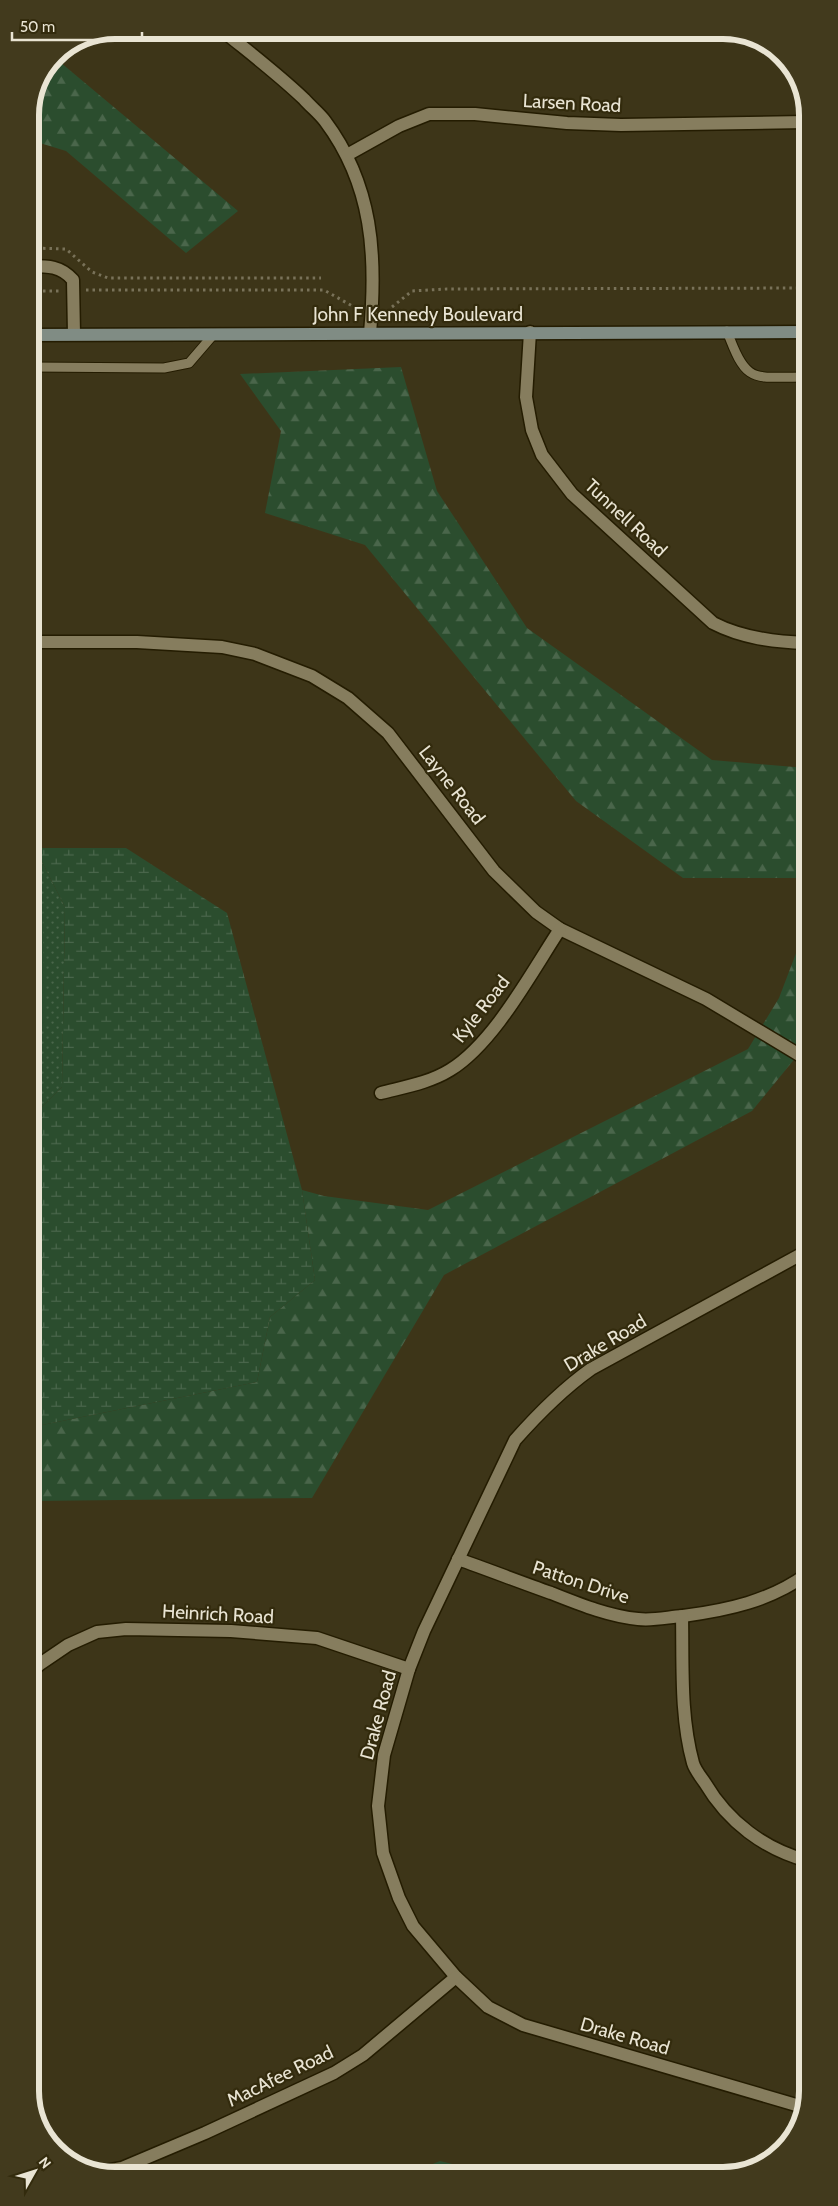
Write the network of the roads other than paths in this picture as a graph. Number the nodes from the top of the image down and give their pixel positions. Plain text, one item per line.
1 (233, 39) edge
2 (799, 122) edge
3 (347, 155) junction
4 (39, 266) edge
5 (727, 331) junction
6 (530, 332) junction
7 (799, 332) edge
8 (370, 333) junction
9 (39, 334) edge
10 (74, 334) junction
11 (214, 334) junction
12 (39, 367) edge
13 (799, 377) edge
14 (39, 642) edge
15 (799, 642) edge
16 (560, 929) junction
17 (799, 1055) edge
18 (381, 1093) dead end
19 (799, 1255) edge
20 (458, 1558) junction
21 (799, 1580) edge
22 (682, 1616) junction
23 (39, 1666) edge
24 (409, 1669) junction
25 (799, 1859) edge
26 (456, 1977) junction
27 (798, 2105) edge
28 (124, 2167) edge

1 - 3 street
2 - 3 street, Larsen Road
3 - 8 street
4 - 10 street
5 - 6 street, John F Kennedy Boulevard
5 - 7 street, John F Kennedy Boulevard
5 - 13 lane
6 - 8 street, John F Kennedy Boulevard
6 - 15 street, Tunnell Road
8 - 11 street, John F Kennedy Boulevard
9 - 10 street, John F Kennedy Boulevard
10 - 11 street, John F Kennedy Boulevard
11 - 12 lane
14 - 16 street, Layne Road
16 - 17 street, Layne Road
16 - 18 street, Kyle Road
19 - 20 street, Drake Road
20 - 22 street, Patton Drive
20 - 24 street, Drake Road
21 - 22 street, Patton Drive
22 - 25 street
23 - 24 street, Heinrich Road
24 - 26 street, Drake Road
26 - 27 street, Drake Road
26 - 28 street, MacAfee Road

